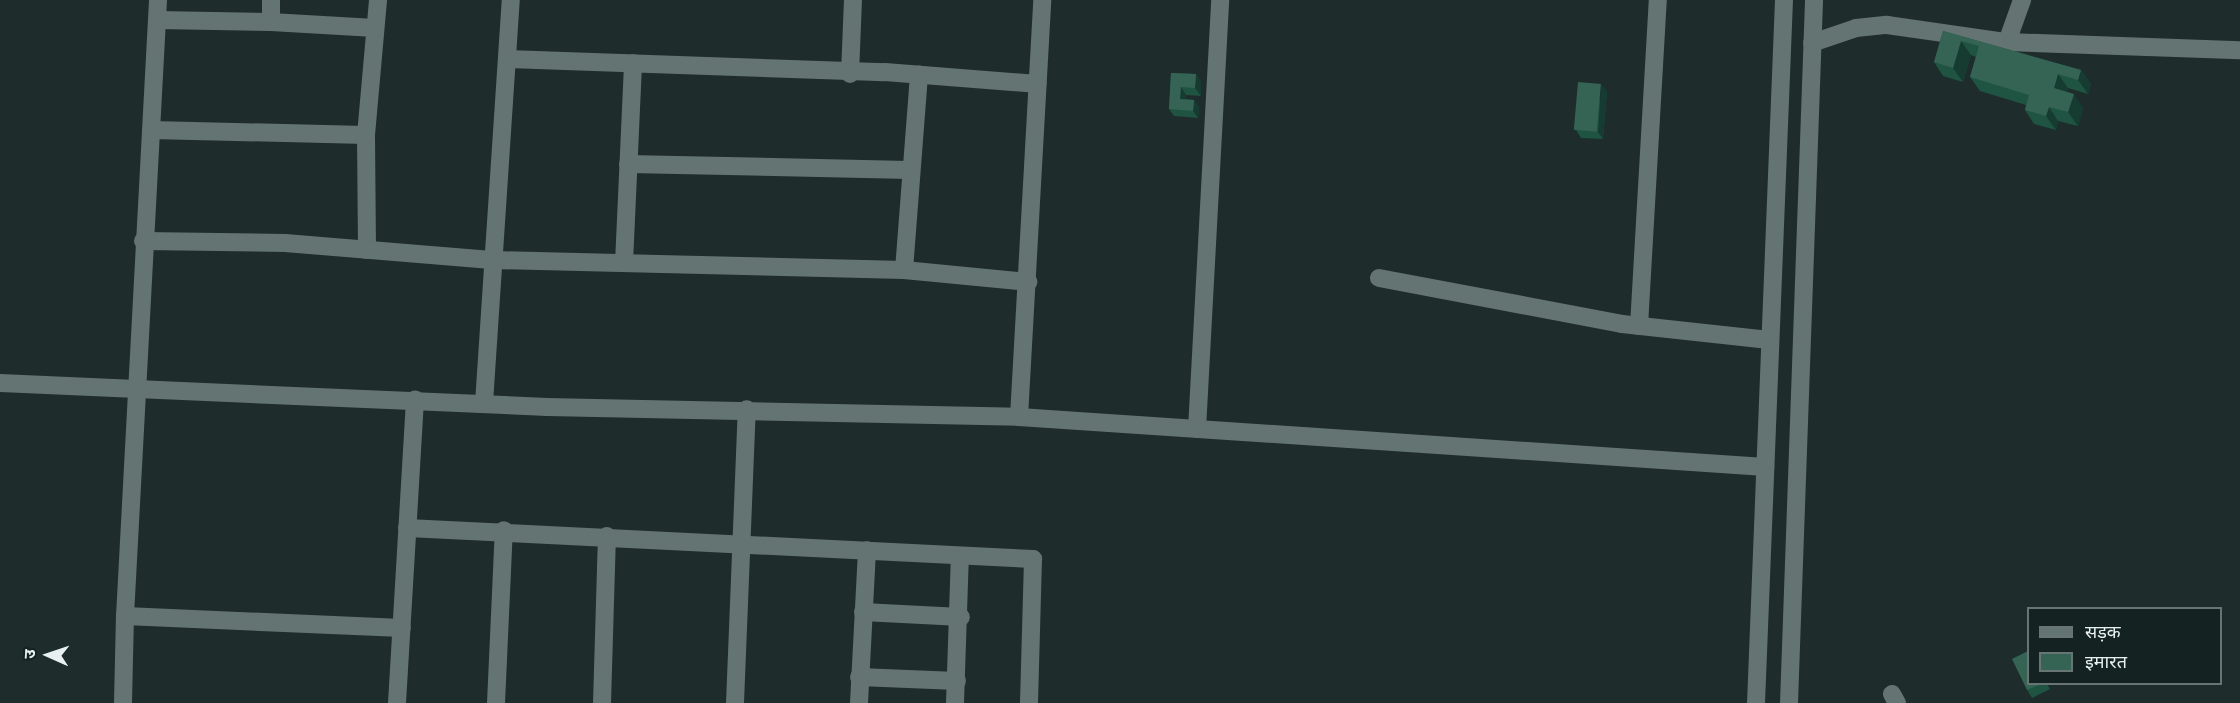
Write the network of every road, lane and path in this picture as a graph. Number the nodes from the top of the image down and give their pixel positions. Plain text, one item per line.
1 (158, 0) edge
2 (271, 0) edge
3 (378, 0) edge
4 (511, 0) edge
5 (853, 0) edge
6 (1042, 0) edge
7 (1220, 0) edge
8 (1658, 0) edge
9 (1784, 0) edge
10 (1814, 0) edge
11 (2022, 0) edge
12 (157, 20) junction
13 (271, 22) junction
14 (375, 28) junction
15 (2007, 42) junction
16 (1812, 43) junction
17 (2240, 50) edge
18 (507, 59) junction
19 (633, 63) junction
20 (850, 74) junction
21 (919, 75) junction
22 (1038, 84) junction
23 (151, 130) junction
24 (366, 135) junction
25 (628, 164) junction
26 (909, 170) junction
27 (143, 241) junction
28 (367, 250) junction
29 (494, 260) junction
30 (624, 263) junction
31 (904, 270) junction
32 (1379, 278) dead end
33 (1028, 282) junction
34 (1639, 326) junction
35 (1769, 340) junction
36 (0, 383) edge
37 (136, 390) junction
38 (415, 400) junction
39 (484, 403) junction
40 (747, 409) junction
41 (1019, 417) junction
42 (1197, 429) junction
43 (1765, 467) junction
44 (407, 528) junction
45 (504, 530) junction
46 (607, 536) junction
47 (742, 544) junction
48 (867, 550) junction
49 (960, 555) junction
50 (862, 612) junction
51 (125, 616) junction
52 (961, 617) junction
53 (402, 628) junction
54 (859, 677) junction
55 (957, 681) junction
56 (123, 703) edge
57 (397, 703) edge
58 (496, 703) edge
59 (602, 703) edge
60 (735, 703) edge
61 (859, 703) edge
62 (955, 703) edge
63 (1029, 703) edge
64 (1756, 703) edge
65 (1790, 703) edge

1 - 12 street
2 - 13 street
3 - 14 street
4 - 18 street
5 - 20 street
6 - 22 street
7 - 42 street
8 - 34 street
9 - 35 street
10 - 16 street
11 - 15 street
12 - 13 street
12 - 23 street
13 - 14 street
14 - 24 street
15 - 16 street
15 - 17 street
16 - 65 street
18 - 19 street
18 - 29 street
19 - 20 street
19 - 25 street
20 - 21 street
21 - 22 street
21 - 26 street
22 - 33 street
23 - 24 street
23 - 27 street
24 - 28 street
25 - 26 street
25 - 30 street
26 - 31 street
27 - 28 street
27 - 37 street
28 - 29 street
29 - 30 street
29 - 39 street
30 - 31 street
31 - 33 street
32 - 34 street
33 - 41 street
34 - 35 street
35 - 43 street
36 - 37 street
37 - 38 street
37 - 51 street
38 - 39 street
38 - 44 street
39 - 40 street
40 - 41 street
40 - 47 street
41 - 42 street
42 - 43 street
43 - 64 street
44 - 45 street
44 - 53 street
45 - 46 street
45 - 58 street
46 - 47 street
46 - 59 street
47 - 48 street
47 - 60 street
48 - 49 street
48 - 50 street
49 - 52 street
49 - 63 street
50 - 52 street
50 - 54 street
51 - 53 street
51 - 56 street
52 - 55 street
53 - 57 street
54 - 55 street
54 - 61 street
55 - 62 street

